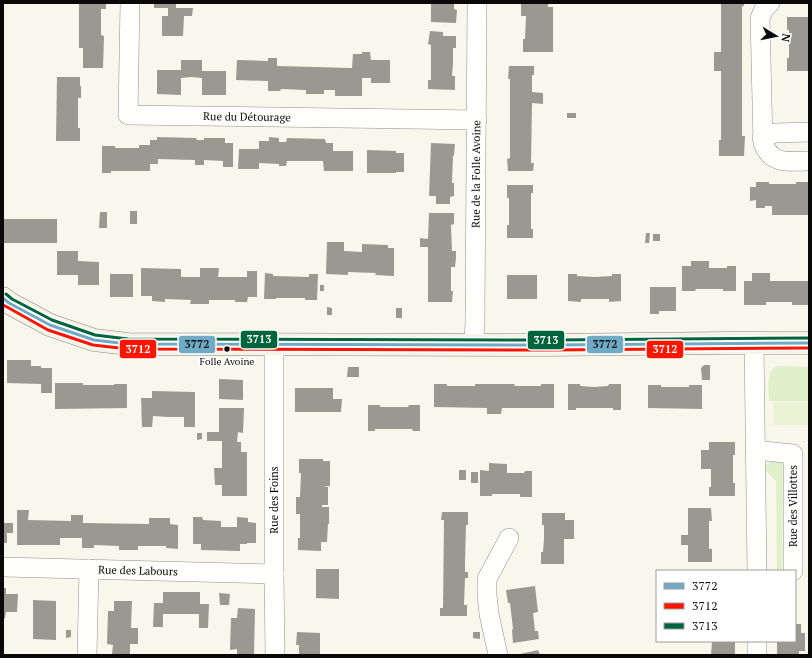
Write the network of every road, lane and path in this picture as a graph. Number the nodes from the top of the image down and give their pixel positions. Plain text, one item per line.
1 (130, 3) edge
2 (477, 3) edge
3 (770, 3) edge
4 (477, 120) junction
5 (809, 132) edge
6 (762, 138) junction
7 (809, 161) edge
8 (3, 298) edge
9 (754, 343) junction
10 (809, 343) edge
11 (274, 344) junction
12 (474, 344) junction
13 (755, 450) junction
14 (509, 538) dead end
15 (3, 567) edge
16 (89, 569) junction
17 (757, 570) edge
18 (793, 570) edge
19 (274, 574) junction
20 (757, 642) edge
21 (87, 655) edge
22 (275, 655) edge
23 (498, 655) edge
24 (757, 655) edge

1 - 4 street, Rue du Détourage
2 - 4 street, Rue de la Folle Avoine
3 - 6 street
4 - 12 street, Rue de la Folle Avoine
5 - 6 street
6 - 7 street
8 - 11 street
9 - 10 street
9 - 12 street
9 - 13 street
11 - 12 street
11 - 19 street, Rue des Foins
13 - 17 street
13 - 18 street, Rue des Villottes
14 - 23 street
15 - 16 street, Rue des Labours
16 - 19 street, Rue des Labours
16 - 21 street
19 - 22 street, Rue des Foins
20 - 24 street

